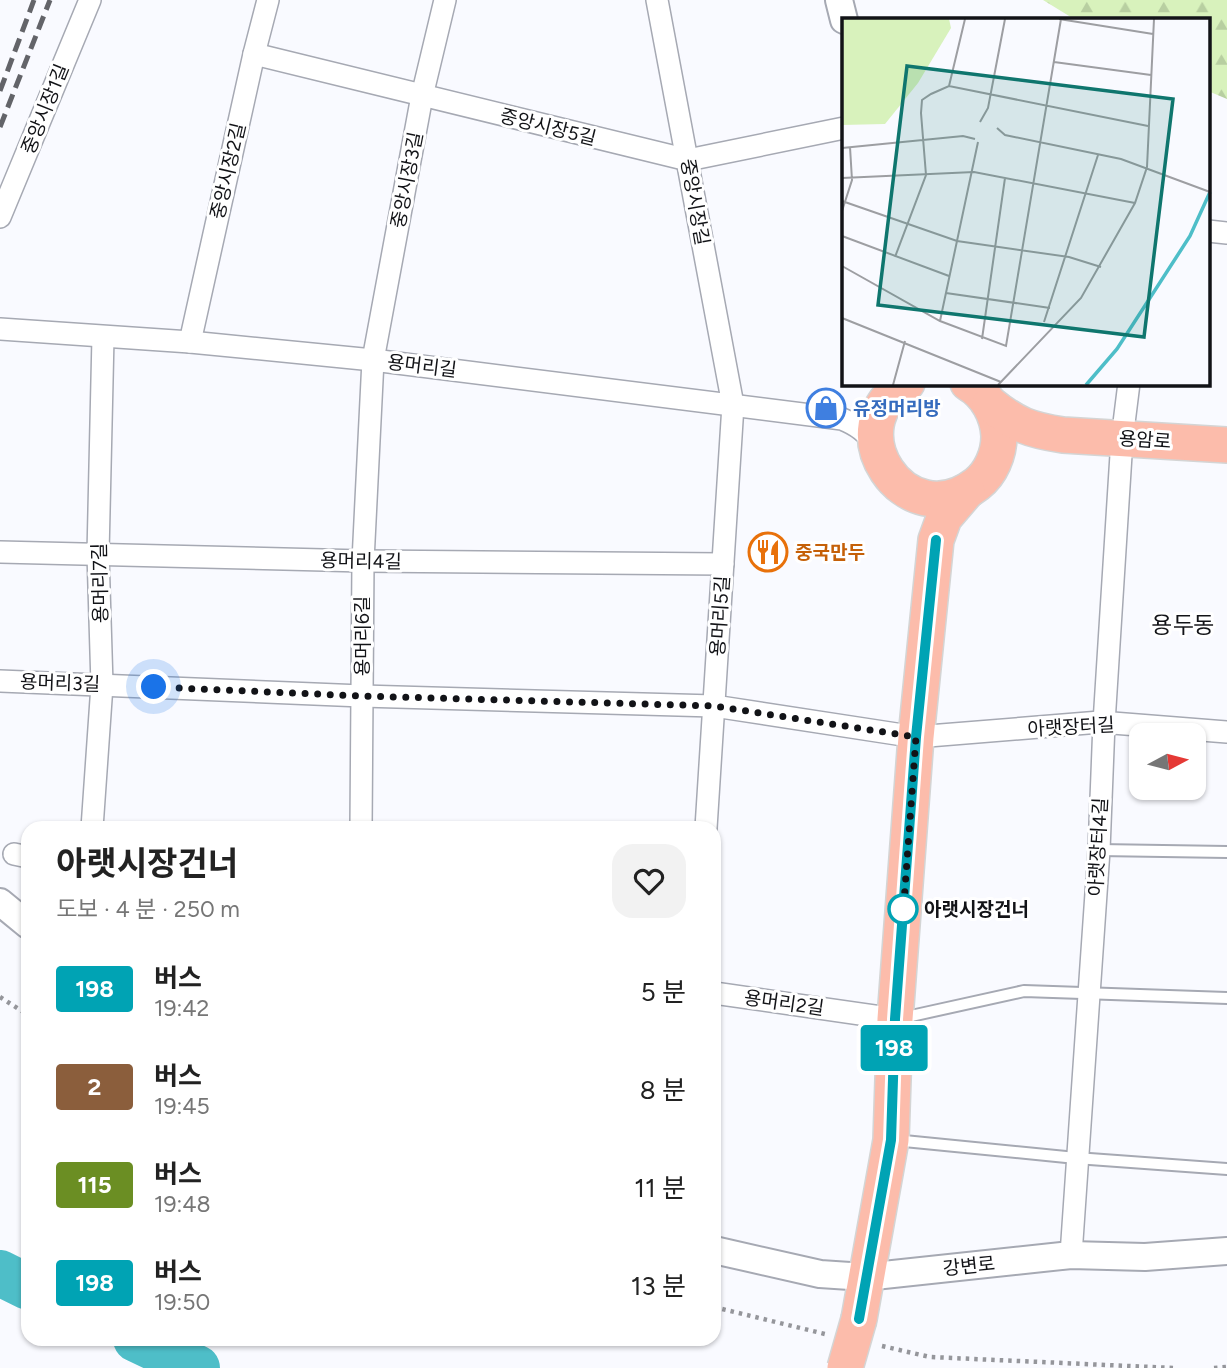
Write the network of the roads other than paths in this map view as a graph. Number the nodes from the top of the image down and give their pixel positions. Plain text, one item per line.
1 (90, 0) edge
2 (268, 0) edge
3 (445, 0) edge
4 (657, 0) edge
5 (839, 0) edge
6 (844, 18) edge
7 (254, 54) junction
8 (422, 96) junction
9 (842, 128) edge
10 (688, 160) junction
11 (0, 217) edge
12 (0, 329) edge
13 (103, 337) junction
14 (190, 342) junction
15 (373, 360) junction
16 (1129, 385) edge
17 (897, 390) edge
18 (979, 394) edge
19 (733, 405) junction
20 (842, 419) junction
21 (1063, 435) junction
22 (1122, 439) junction
23 (876, 445) junction
24 (1227, 445) edge
25 (993, 463) junction
26 (967, 491) junction
27 (910, 493) junction
28 (936, 540) junction
29 (0, 552) edge
30 (98, 554) junction
31 (363, 561) junction
32 (723, 564) junction
33 (0, 681) edge
34 (102, 685) junction
35 (362, 696) junction
36 (714, 706) junction
37 (1104, 723) junction
38 (1227, 732) edge
39 (916, 737) junction
40 (92, 821) edge
41 (361, 821) edge
42 (706, 821) edge
43 (1099, 850) junction
44 (1227, 852) edge
45 (0, 902) edge
46 (21, 919) edge
47 (1088, 993) junction
48 (721, 994) edge
49 (1227, 998) edge
50 (895, 1019) junction
51 (891, 1140) junction
52 (1076, 1158) junction
53 (1227, 1169) edge
54 (1227, 1251) edge
55 (721, 1252) edge
56 (1071, 1255) junction
57 (865, 1277) junction
58 (855, 1342) edge

1 - 11 street, 중앙시장1길
2 - 7 street, 중앙시장2길
3 - 8 street, 중앙시장3길
4 - 10 street, 중앙시장길
5 - 6 street
7 - 8 street, 중앙시장5길
7 - 14 street, 중앙시장2길
8 - 10 street, 중앙시장5길
8 - 15 street, 중앙시장3길
9 - 10 street, 중앙시장5길
10 - 19 street, 중앙시장길
12 - 13 street, 용머리길
13 - 14 street, 용머리길
13 - 30 street, 용머리7길
14 - 15 street, 용머리길
15 - 19 street, 용머리길
15 - 31 street, 용머리6길
16 - 22 street, 아랫장터4길
17 - 20 street, 용머리길
17 - 23 main road
18 - 21 main road
18 - 25 main road
19 - 20 street, 용머리길
19 - 32 street, 용머리5길
20 - 23 street, 용머리길
21 - 22 main road, 용암로
21 - 25 main road
22 - 24 main road, 용암로
22 - 37 street, 아랫장터4길
23 - 27 main road
25 - 26 main road
26 - 27 main road
26 - 28 main road
27 - 28 main road
28 - 39 main road
29 - 30 street, 용머리4길
30 - 31 street, 용머리4길
30 - 34 street, 용머리7길
31 - 32 street, 용머리4길
31 - 35 street, 용머리6길
32 - 36 street, 용머리5길
33 - 34 street, 용머리3길
34 - 35 street, 용머리3길
34 - 40 street, 용머리7길
35 - 36 street, 용머리3길
35 - 41 street, 용머리6길
36 - 39 street, 용머리3길
36 - 42 street, 용머리5길
37 - 38 street, 아랫장터길
37 - 39 street, 아랫장터길
37 - 43 street, 아랫장터4길
39 - 50 main road
43 - 44 lane
43 - 47 street, 아랫장터4길
45 - 46 street
47 - 49 lane
47 - 50 lane
47 - 52 street, 아랫장터4길
48 - 50 street, 용머리2길
50 - 51 main road
51 - 52 lane
51 - 57 main road
52 - 53 lane
52 - 56 street, 아랫장터4길
54 - 56 street, 강변로
55 - 57 street, 강변로
56 - 57 street, 강변로
57 - 58 main road

